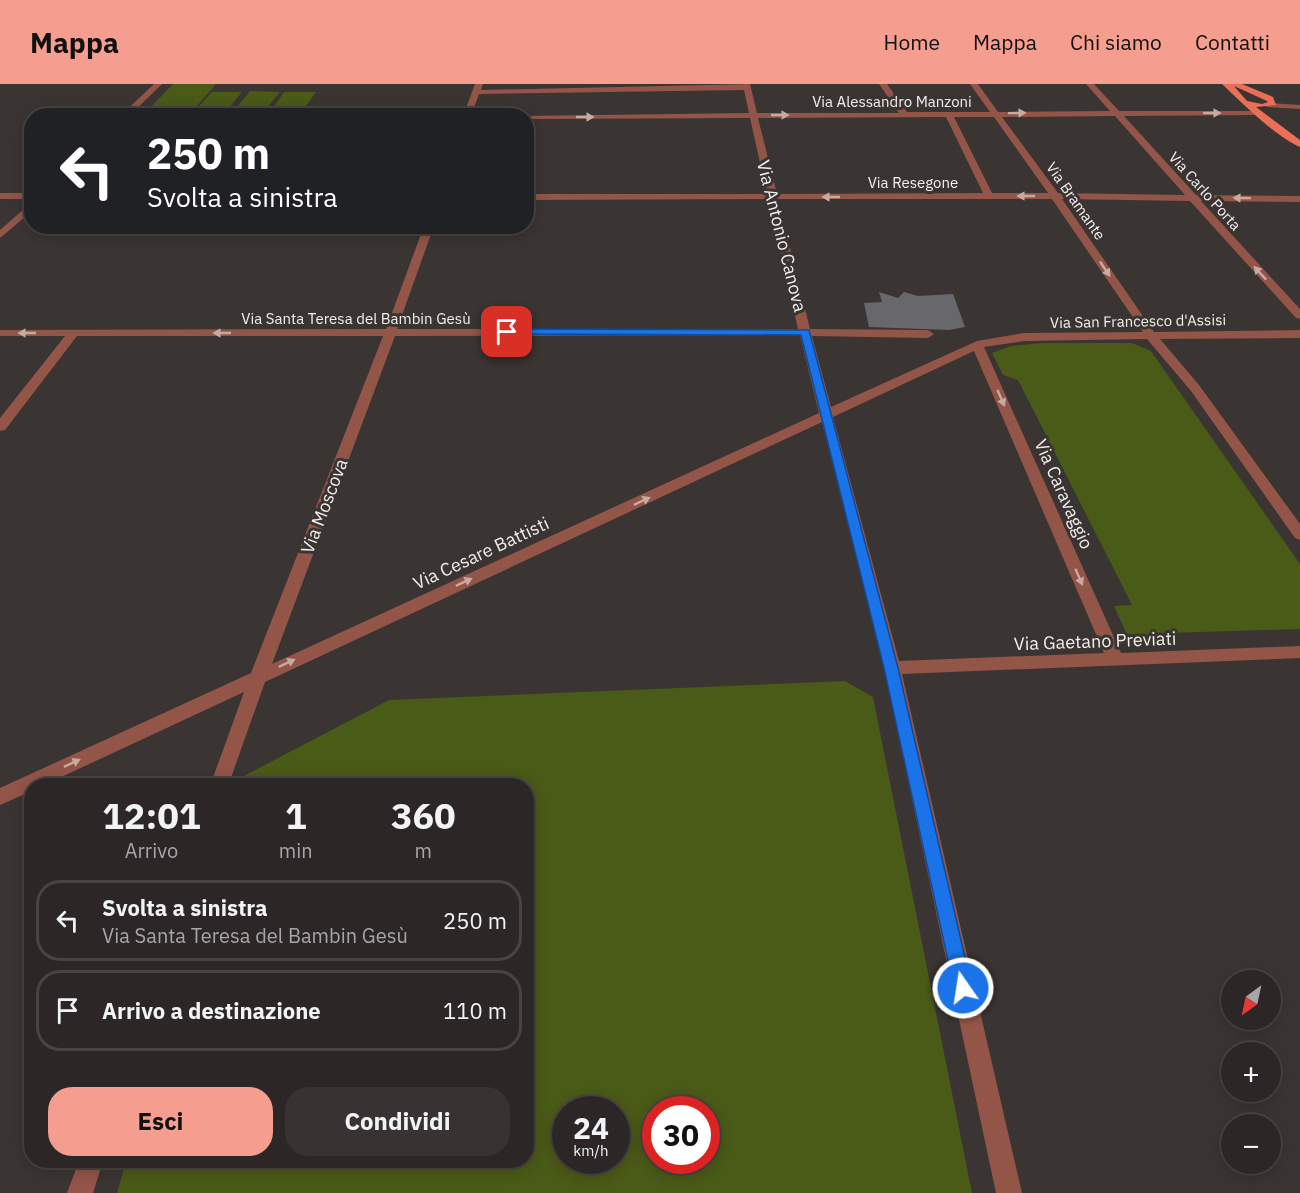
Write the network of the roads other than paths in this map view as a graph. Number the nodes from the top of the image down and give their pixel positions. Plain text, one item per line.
1 (158, 84) edge
2 (883, 84) edge
3 (974, 84) edge
4 (1090, 84) edge
5 (1226, 84) edge
6 (1236, 84) edge
7 (746, 86) edge
8 (477, 88) edge
9 (1244, 103) junction
10 (1270, 104) junction
11 (1300, 106) edge
12 (132, 108) edge
13 (470, 108) edge
14 (1114, 112) junction
15 (1258, 112) junction
16 (904, 114) junction
17 (995, 114) junction
18 (753, 115) junction
19 (949, 115) junction
20 (534, 117) edge
21 (1277, 125) junction
22 (1299, 142) edge
23 (0, 196) edge
24 (24, 196) edge
25 (989, 196) junction
26 (1055, 196) junction
27 (534, 197) edge
28 (772, 197) junction
29 (1191, 198) junction
30 (1300, 199) edge
31 (24, 212) edge
32 (426, 234) edge
33 (0, 235) edge
34 (1300, 316) edge
35 (392, 332) junction
36 (805, 332) junction
37 (0, 333) edge
38 (74, 333) junction
39 (928, 334) dead end
40 (1300, 334) edge
41 (1151, 336) junction
42 (977, 345) junction
43 (827, 416) junction
44 (0, 427) edge
45 (1300, 535) edge
46 (1300, 652) edge
47 (1115, 659) junction
48 (891, 668) junction
49 (256, 678) junction
50 (39, 778) edge
51 (222, 778) edge
52 (24, 785) edge
53 (0, 796) edge
54 (89, 1168) edge
55 (81, 1193) edge
56 (1009, 1193) edge

1 - 12 street
2 - 16 street
3 - 17 street, Via Bramante
4 - 14 street, Via Carlo Porta
5 - 9 main road
6 - 10 main road
7 - 8 street
7 - 18 street, Via Antonio Canova
8 - 13 street
9 - 10 main road
9 - 15 main road
10 - 11 street
10 - 21 main road
14 -> 15 street, Via Alessandro Manzoni
17 -> 14 street, Via Alessandro Manzoni
14 - 29 street, Via Carlo Porta
15 - 21 main road
18 -> 16 street, Via Alessandro Manzoni
16 - 19 street, Via Alessandro Manzoni
17 - 19 street, Via Alessandro Manzoni
17 - 26 street, Via Bramante
20 -> 18 street, Via Alessandro Manzoni
18 - 28 street, Via Antonio Canova
19 - 25 street
21 - 22 main road
23 - 24 street
26 -> 25 street, Via Resegone
25 -> 28 street, Via Resegone
26 - 29 street, Via Resegone
26 -> 41 street, Via Bramante
27 - 28 street, Via Resegone
28 - 36 street, Via Antonio Canova
30 -> 29 street, Via Resegone
34 -> 29 street, Via Carlo Porta
31 - 33 street
32 - 35 street, Via Moscova
35 - 36 street, Via Santa Teresa del Bambin Gesù
35 -> 38 street, Via Santa Teresa del Bambin Gesù
35 - 49 street, Via Moscova
36 - 39 street, Via Santa Teresa del Bambin Gesù
36 - 43 street, Via Antonio Canova
38 -> 37 street, Via Santa Teresa del Bambin Gesù
38 - 44 street
40 - 41 street, Via San Francesco d'Assisi
41 - 42 street, Via San Francesco d'Assisi
41 - 45 street, Via Bramante
42 - 43 street, Via Cesare Battisti
42 -> 47 street, Via Caravaggio
43 - 48 street, Via Antonio Canova
49 -> 43 street, Via Cesare Battisti
46 - 47 street, Via Gaetano Previati
47 - 48 street, Via Gaetano Previati
48 - 56 street, Via Antonio Canova
50 -> 49 street, Via Cesare Battisti
49 - 51 street, Via Moscova
53 -> 52 street, Via Cesare Battisti
54 - 55 street

